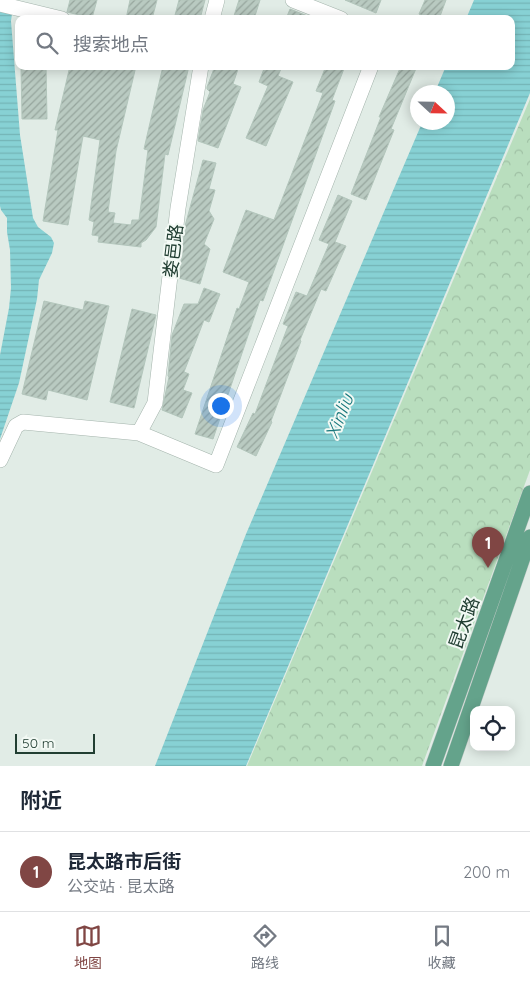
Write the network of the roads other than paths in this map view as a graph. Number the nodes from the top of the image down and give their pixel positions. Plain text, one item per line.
1 (217, 0) edge
2 (293, 0) edge
3 (0, 4) edge
4 (47, 15) edge
5 (213, 15) edge
6 (331, 15) edge
7 (200, 70) edge
8 (370, 70) edge
9 (139, 434) junction
10 (0, 460) edge
11 (530, 493) edge
12 (530, 537) edge
13 (433, 766) edge
14 (451, 766) edge

1 - 5 street
2 - 6 street
3 - 4 street
7 - 9 street, 娄邑路
8 - 9 street
9 - 10 street
11 - 13 main road, 昆太路
12 - 14 main road, 昆太路

